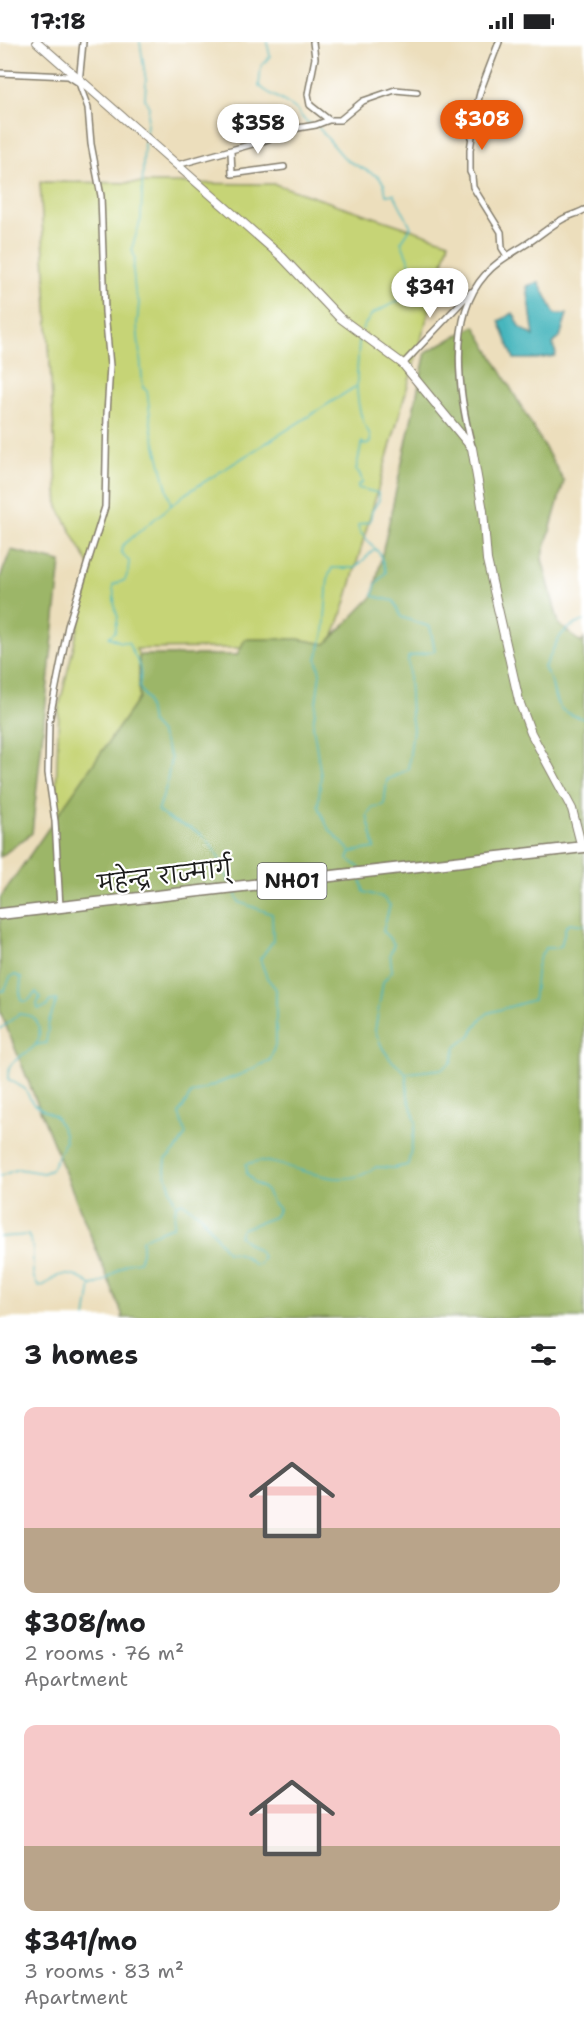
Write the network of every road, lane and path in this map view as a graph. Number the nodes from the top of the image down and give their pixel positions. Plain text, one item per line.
1 (37, 42) edge
2 (83, 42) edge
3 (314, 42) edge
4 (499, 42) edge
5 (0, 73) edge
6 (80, 81) junction
7 (417, 92) dead end
8 (329, 120) junction
9 (231, 151) junction
10 (177, 165) junction
11 (284, 167) dead end
12 (584, 210) edge
13 (507, 256) junction
14 (475, 289) junction
15 (403, 364) junction
16 (472, 448) junction
17 (583, 848) edge
18 (60, 907) junction
19 (0, 914) edge

1 - 6 street
2 - 6 street
3 - 8 street
4 - 13 street
5 - 6 street
6 - 10 street
6 - 18 street
7 - 8 street
8 - 9 street
9 - 10 street
9 - 11 street
10 - 15 street
12 - 13 street
13 - 14 street
14 - 15 street
14 - 16 street
15 - 16 street
16 - 17 street
17 - 18 highway, महेन्द्र राज्मार्ग् / NH01
18 - 19 highway, महेन्द्र राज्मार्ग् / NH01

